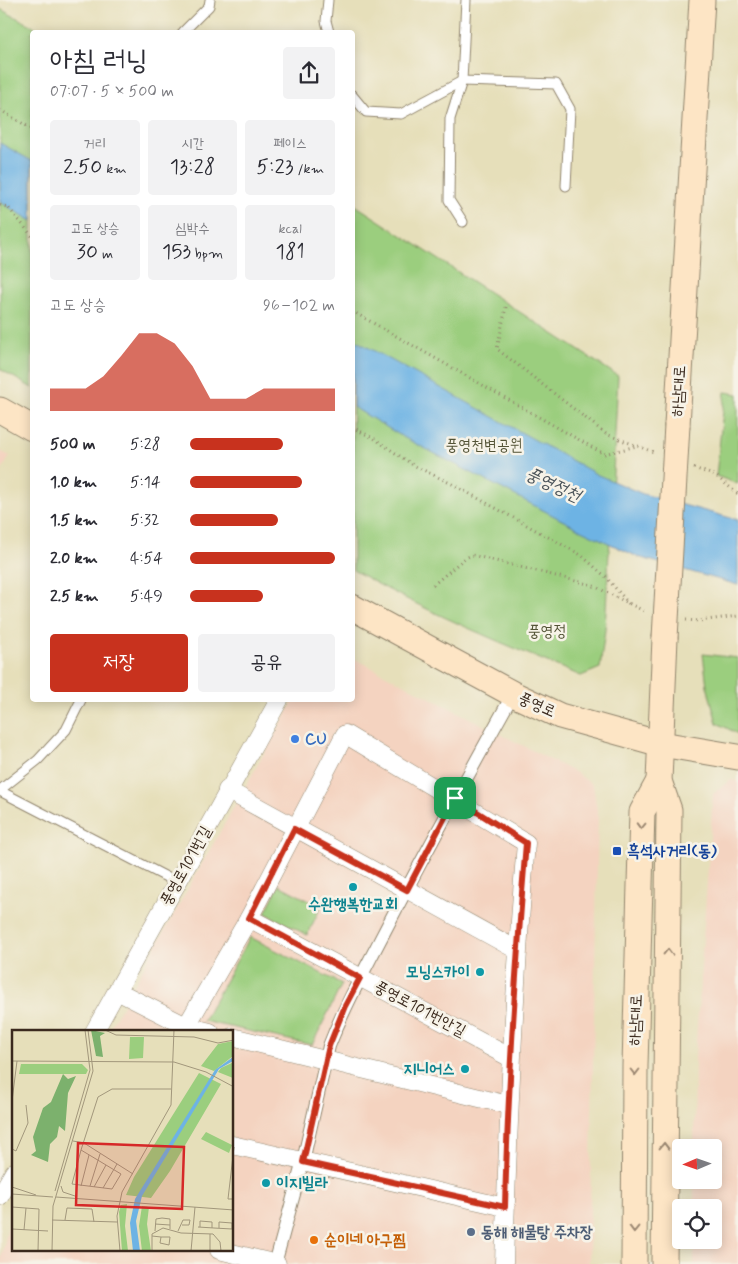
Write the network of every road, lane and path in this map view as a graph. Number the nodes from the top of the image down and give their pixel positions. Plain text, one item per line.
1 (210, 0) edge
2 (328, 0) edge
3 (466, 0) edge
4 (702, 0) edge
5 (185, 30) edge
6 (328, 30) edge
7 (462, 81) junction
8 (355, 99) edge
9 (0, 110) edge
10 (30, 128) edge
11 (566, 186) dead end
12 (0, 205) edge
13 (463, 222) dead end
14 (30, 234) edge
15 (506, 307) dead end
16 (355, 313) edge
17 (0, 410) edge
18 (30, 427) edge
19 (355, 429) edge
20 (637, 446) junction
21 (664, 456) dead end
22 (690, 466) dead end
23 (738, 494) edge
24 (433, 585) dead end
25 (629, 604) junction
26 (355, 609) edge
27 (652, 614) dead end
28 (738, 616) edge
29 (683, 620) dead end
30 (513, 694) junction
31 (80, 702) edge
32 (278, 702) edge
33 (661, 744) junction
34 (738, 757) edge
35 (659, 781) junction
36 (0, 790) edge
37 (227, 790) junction
38 (455, 798) junction
39 (294, 829) junction
40 (176, 882) junction
41 (407, 890) junction
42 (249, 918) junction
43 (517, 950) junction
44 (360, 978) junction
45 (117, 991) junction
46 (185, 1029) edge
47 (95, 1030) edge
48 (234, 1037) edge
49 (512, 1058) junction
50 (326, 1060) junction
51 (508, 1105) junction
52 (234, 1145) edge
53 (303, 1162) junction
54 (12, 1175) edge
55 (0, 1196) edge
56 (505, 1207) junction
57 (226, 1252) edge
58 (276, 1264) edge
59 (504, 1264) edge
60 (634, 1264) edge
61 (664, 1264) edge

1 - 5 lane
2 - 6 lane
3 - 7 lane
4 - 33 main road, 하남대로, bridge
7 - 8 lane
7 - 11 lane
7 - 13 lane
9 - 10 path
12 - 14 path
15 - 20 path
16 - 20 path
17 - 18 main road
19 - 25 path
20 - 21 path
22 - 23 path
24 - 25 path
25 - 27 path
26 - 30 main road, 풍영로
28 - 29 path
30 - 33 main road, 풍영로
30 - 38 street
31 - 36 lane
32 - 37 street, 풍영로101번길
33 - 34 main road, 풍영로
33 - 35 main road, 하남대로
35 -> 60 main road, 하남대로
61 -> 35 main road, 하남대로
36 - 40 lane
37 - 39 street
37 - 40 street, 풍영로101번길
38 - 39 street
38 - 41 street
38 - 43 street
39 - 41 street
39 - 42 street
40 - 45 street, 풍영로101번길
41 - 43 street
41 - 44 street
42 - 44 street, 풍영로101번안길
42 - 46 street
43 - 49 street
44 - 49 street, 풍영로101번안길
44 - 50 street
45 - 46 street
45 - 47 street, 풍영로101번길
48 - 50 street
49 - 51 street
50 - 51 street
50 - 53 street
51 - 56 street
52 - 53 street
53 - 56 street
53 - 58 street
54 - 55 street
56 - 59 street
57 - 58 street

